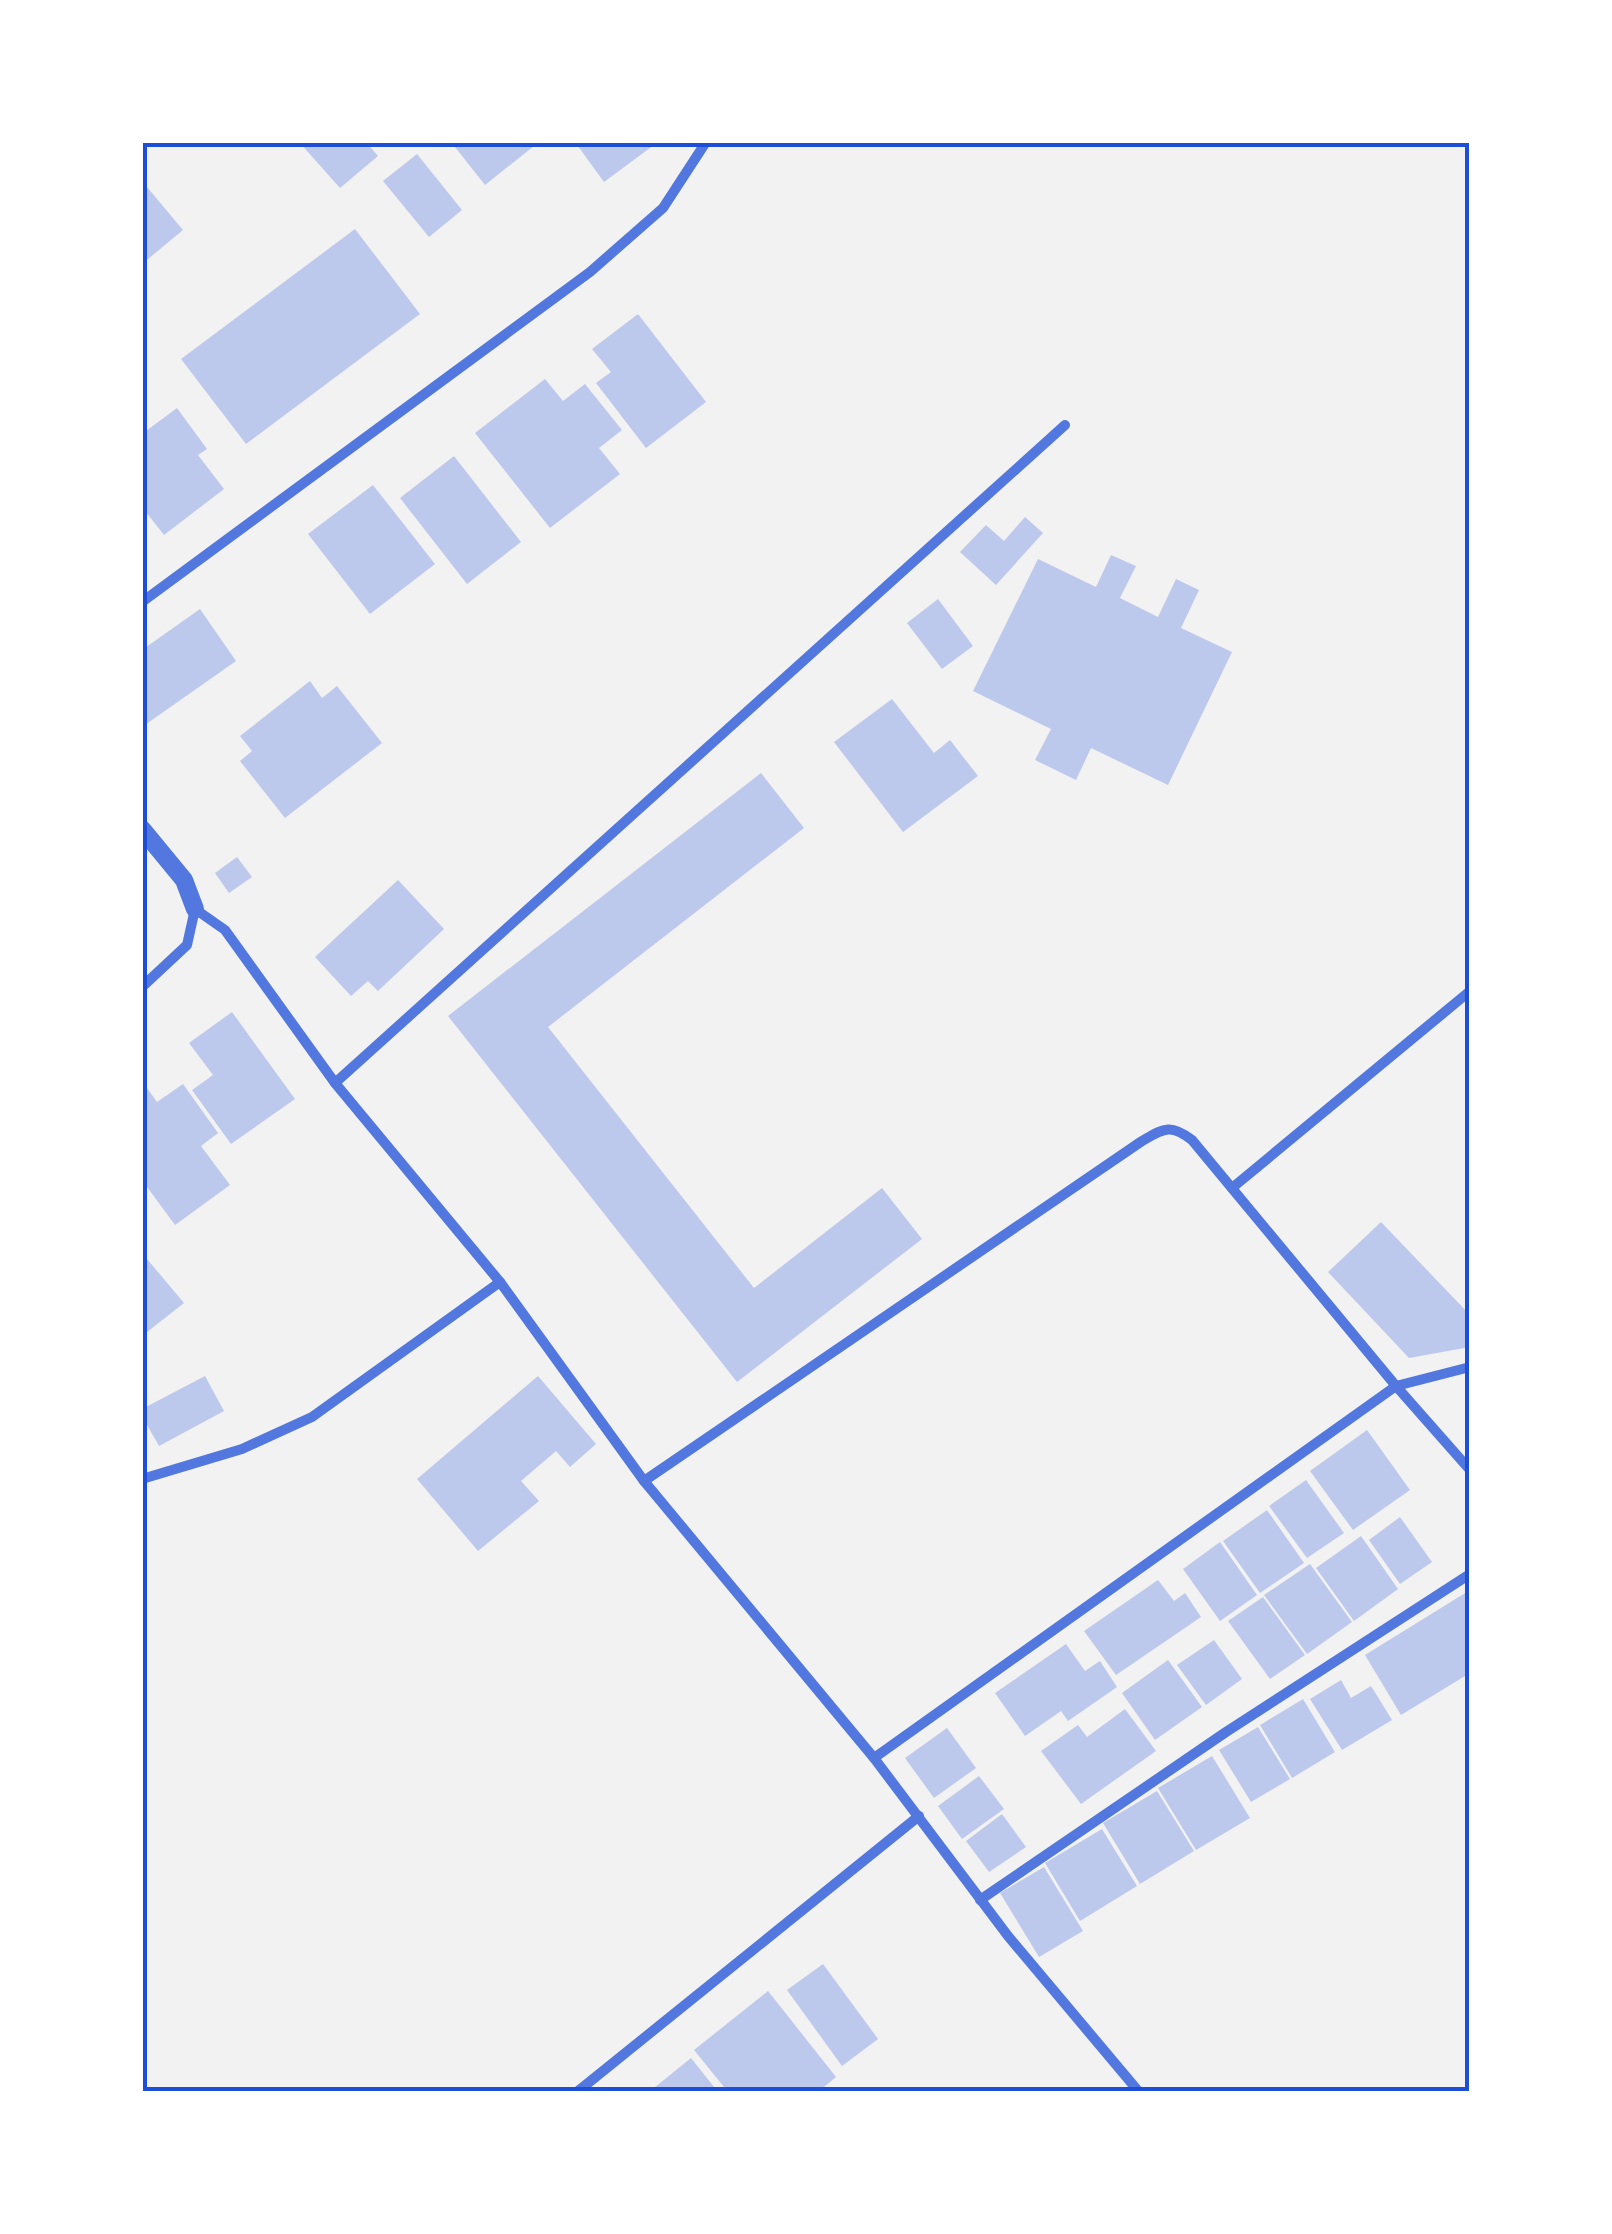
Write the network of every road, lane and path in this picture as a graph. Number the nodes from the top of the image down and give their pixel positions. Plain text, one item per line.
1 (706, 142) edge
2 (1065, 426) dead end
3 (142, 602) edge
4 (142, 829) edge
5 (194, 909) junction
6 (142, 987) edge
7 (1470, 991) edge
8 (335, 1083) junction
9 (1232, 1188) junction
10 (500, 1282) junction
11 (1470, 1367) edge
12 (1396, 1386) junction
13 (1470, 1470) edge
14 (142, 1478) edge
15 (644, 1481) junction
16 (1470, 1574) edge
17 (874, 1758) junction
18 (918, 1816) junction
19 (980, 1900) junction
20 (577, 2092) edge
21 (1139, 2092) edge

1 - 3 street
2 - 8 street
4 - 5 street
5 - 6 street
5 - 8 street
7 - 9 street
8 - 10 street
9 - 12 street
9 - 15 street
10 - 14 street
10 - 15 street
11 - 12 street
12 - 13 street
12 - 17 street
15 - 17 street
16 - 19 street
17 - 18 street
18 - 19 street
18 - 20 street
19 - 21 street

